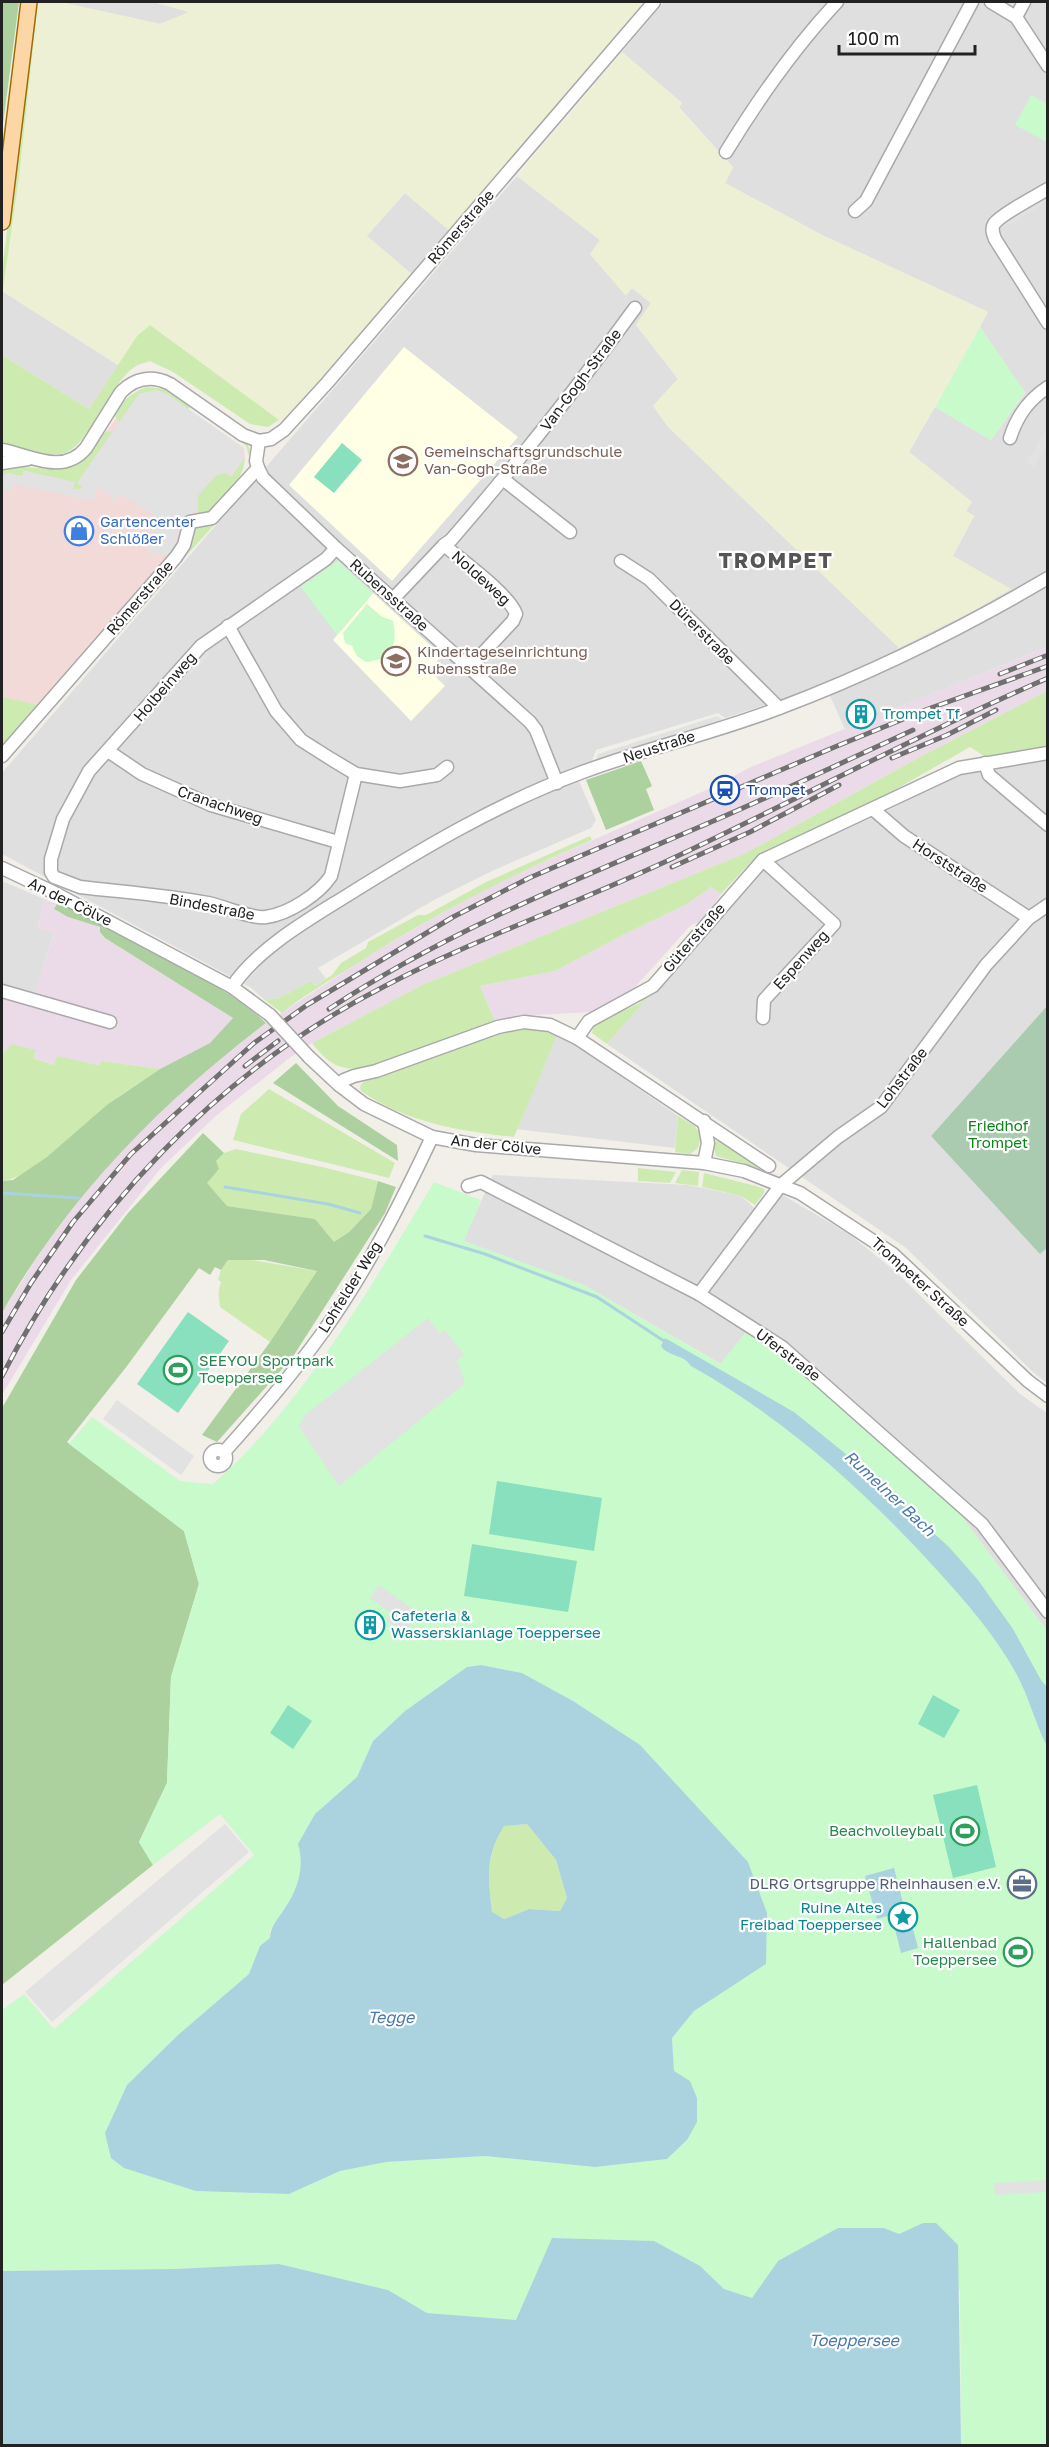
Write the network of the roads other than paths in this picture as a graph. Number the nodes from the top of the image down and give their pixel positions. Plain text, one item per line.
1 (29, 2) edge
2 (654, 2) edge
3 (837, 2) edge
4 (972, 2) edge
5 (991, 2) edge
6 (1023, 2) edge
7 (1016, 17) junction
8 (1047, 66) edge
9 (726, 152) dead end
10 (1047, 189) edge
11 (855, 211) dead end
12 (2, 222) edge
13 (635, 308) dead end
14 (1047, 323) edge
15 (1047, 387) edge
16 (1010, 438) dead end
17 (259, 441) junction
18 (2, 450) edge
19 (29, 458) junction
20 (2, 463) edge
21 (258, 468) junction
22 (504, 480) junction
23 (570, 532) dead end
24 (444, 545) junction
25 (336, 548) junction
26 (621, 561) dead end
27 (1047, 578) edge
28 (393, 599) junction
29 (228, 626) junction
30 (469, 668) junction
31 (779, 708) junction
32 (108, 751) junction
33 (1047, 753) edge
34 (2, 756) edge
35 (985, 763) junction
36 (447, 767) dead end
37 (356, 774) junction
38 (557, 783) junction
39 (874, 810) junction
40 (1047, 825) edge
41 (338, 842) junction
42 (764, 860) junction
43 (2, 868) edge
44 (51, 872) joint
45 (1047, 905) edge
46 (1029, 918) junction
47 (232, 987) junction
48 (2, 991) edge
49 (763, 1018) dead end
50 (110, 1022) dead end
51 (577, 1038) junction
52 (339, 1085) junction
53 (704, 1121) junction
54 (432, 1137) junction
55 (704, 1163) junction
56 (769, 1166) dead end
57 (781, 1185) junction
58 (468, 1186) dead end
59 (699, 1294) junction
60 (1047, 1396) edge
61 (225, 1451) dead end
62 (1047, 1612) edge

1 - 12 main road
2 - 17 street, Römerstraße
3 - 9 street
4 - 11 street
5 - 7 street
6 - 7 street
7 - 8 street
10 - 14 street
13 - 22 street, Van-Gogh-Straße
15 - 16 street
17 - 19 street
17 - 21 street
18 - 19 street
19 - 20 street
21 - 25 street, Rubensstraße
21 - 34 street, Römerstraße
22 - 23 street
22 - 24 street, Van-Gogh-Straße
24 - 28 street, Van-Gogh-Straße
24 - 30 street, Noldeweg
25 - 28 street, Rubensstraße
25 - 29 street, Holbeinweg
26 - 31 street, Dürerstraße
27 - 31 street, Neustraße
28 - 30 street, Rubensstraße
29 - 32 street, Holbeinweg
29 - 37 street
30 - 38 street, Rubensstraße
31 - 38 street, Neustraße
32 - 41 street, Cranachweg
32 - 44 street, Holbeinweg
33 - 35 street, Güterstraße
35 - 39 street, Güterstraße
35 - 40 street
36 - 37 street
37 - 41 street, Bindestraße
38 - 47 street, Neustraße
39 - 42 street, Güterstraße
39 - 46 street, Horststraße
41 - 44 street, Bindestraße
42 - 49 street, Espenweg
42 - 51 street, Güterstraße
43 - 47 street, An der Cölve
45 - 46 street, Lohstraße
46 - 57 street, Lohstraße
47 - 52 street, An der Cölve, bridge
48 - 50 street
51 - 52 street
51 - 53 street
52 - 54 street, An der Cölve
53 - 55 street
53 - 56 street
54 - 55 street, An der Cölve
54 - 61 street, Lohfelder Weg
55 - 57 street, An der Cölve
57 - 59 street, Lohstraße
57 - 60 street, Trompeter Straße
58 - 59 street, Uferstraße
59 - 62 street, Uferstraße

